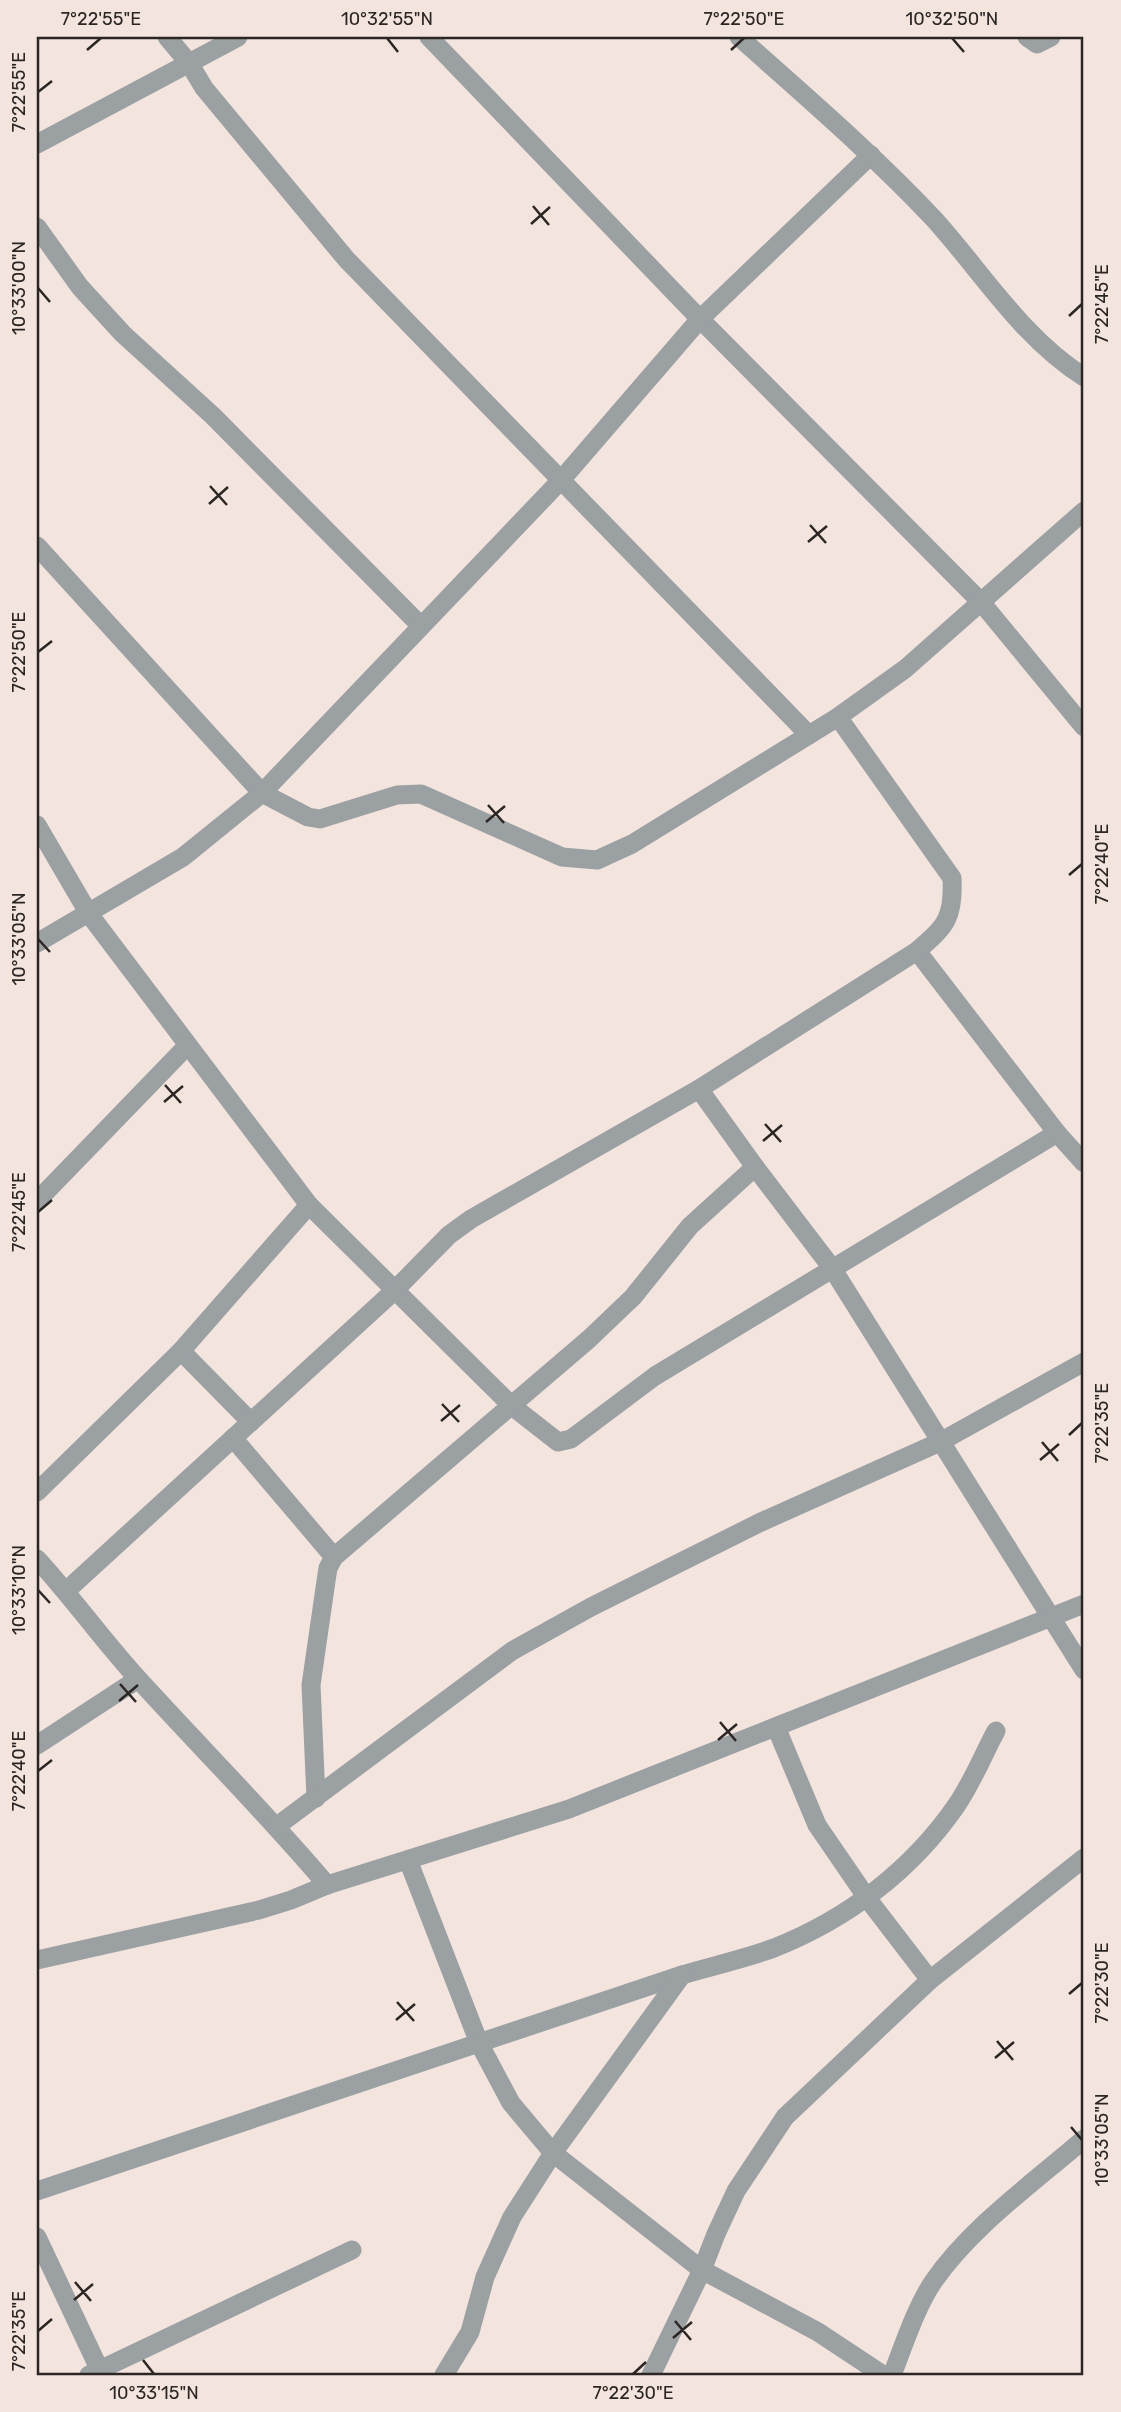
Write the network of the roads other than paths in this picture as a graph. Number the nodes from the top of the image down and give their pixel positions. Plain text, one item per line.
1 (167, 37) edge
2 (238, 37) edge
3 (429, 37) edge
4 (739, 37) edge
5 (1027, 37) edge
6 (1051, 37) edge
7 (189, 63) junction
8 (37, 144) edge
9 (872, 155) junction
10 (37, 227) edge
11 (700, 319) junction
12 (1084, 377) edge
13 (562, 480) junction
14 (1084, 511) edge
15 (37, 545) edge
16 (981, 602) junction
17 (421, 626) junction
18 (838, 717) junction
19 (1084, 727) edge
20 (808, 735) junction
21 (262, 793) junction
22 (37, 825) edge
23 (89, 914) junction
24 (37, 943) edge
25 (917, 951) junction
26 (187, 1046) junction
27 (699, 1089) junction
28 (1057, 1133) junction
29 (1084, 1163) edge
30 (755, 1167) junction
31 (37, 1202) edge
32 (309, 1205) junction
33 (832, 1268) junction
34 (394, 1292) junction
35 (181, 1351) junction
36 (1084, 1362) edge
37 (512, 1406) junction
38 (251, 1422) junction
39 (233, 1438) junction
40 (940, 1442) junction
41 (37, 1492) edge
42 (334, 1557) junction
43 (37, 1559) edge
44 (66, 1591) junction
45 (1084, 1604) edge
46 (1050, 1616) junction
47 (1084, 1670) edge
48 (138, 1679) junction
49 (776, 1727) junction
50 (996, 1731) dead end
51 (37, 1745) edge
52 (316, 1798) junction
53 (277, 1826) junction
54 (1084, 1858) edge
55 (408, 1860) junction
56 (327, 1885) junction
57 (867, 1898) junction
58 (37, 1960) edge
59 (682, 1975) junction
60 (930, 1980) junction
61 (479, 2043) junction
62 (1084, 2139) edge
63 (553, 2153) junction
64 (37, 2191) edge
65 (37, 2237) edge
66 (352, 2250) dead end
67 (702, 2270) junction
68 (97, 2374) edge
69 (444, 2375) edge
70 (651, 2375) edge
71 (883, 2375) edge
72 (892, 2375) edge

1 - 7 street
2 - 7 street
3 - 11 street
4 - 9 street
5 - 6 street
7 - 8 street
7 - 13 street
9 - 11 street
9 - 12 street
10 - 17 street
11 - 13 street
11 - 16 street
13 - 17 street
13 - 20 street
14 - 16 street
15 - 21 street
16 - 18 street
16 - 19 street
17 - 21 street
18 - 20 street
18 - 25 street
20 - 21 street
21 - 23 street
22 - 23 street
23 - 24 street
23 - 26 street
25 - 27 street
25 - 28 street
26 - 31 street
26 - 32 street
27 - 30 street
27 - 34 street
28 - 29 street
28 - 33 street
30 - 33 street
30 - 37 street
32 - 34 street
32 - 35 street
33 - 37 street
33 - 40 street
34 - 37 street
34 - 38 street
35 - 38 street
35 - 41 street
36 - 40 street
37 - 42 street
38 - 39 street
39 - 42 street
39 - 44 street
40 - 46 street
40 - 52 street
42 - 52 street
43 - 44 street
44 - 48 street
45 - 46 street
46 - 47 street
46 - 49 street
48 - 51 street
48 - 53 street
49 - 55 street
49 - 57 street
50 - 57 street
52 - 53 street
53 - 56 street
54 - 60 street
55 - 56 street
55 - 61 street
56 - 58 street
57 - 59 street
57 - 60 street
59 - 61 street
59 - 63 street
60 - 67 street
61 - 63 street
61 - 64 street
62 - 72 street
63 - 67 street
63 - 69 street
65 - 68 street
66 - 68 street
67 - 70 street
67 - 71 street

